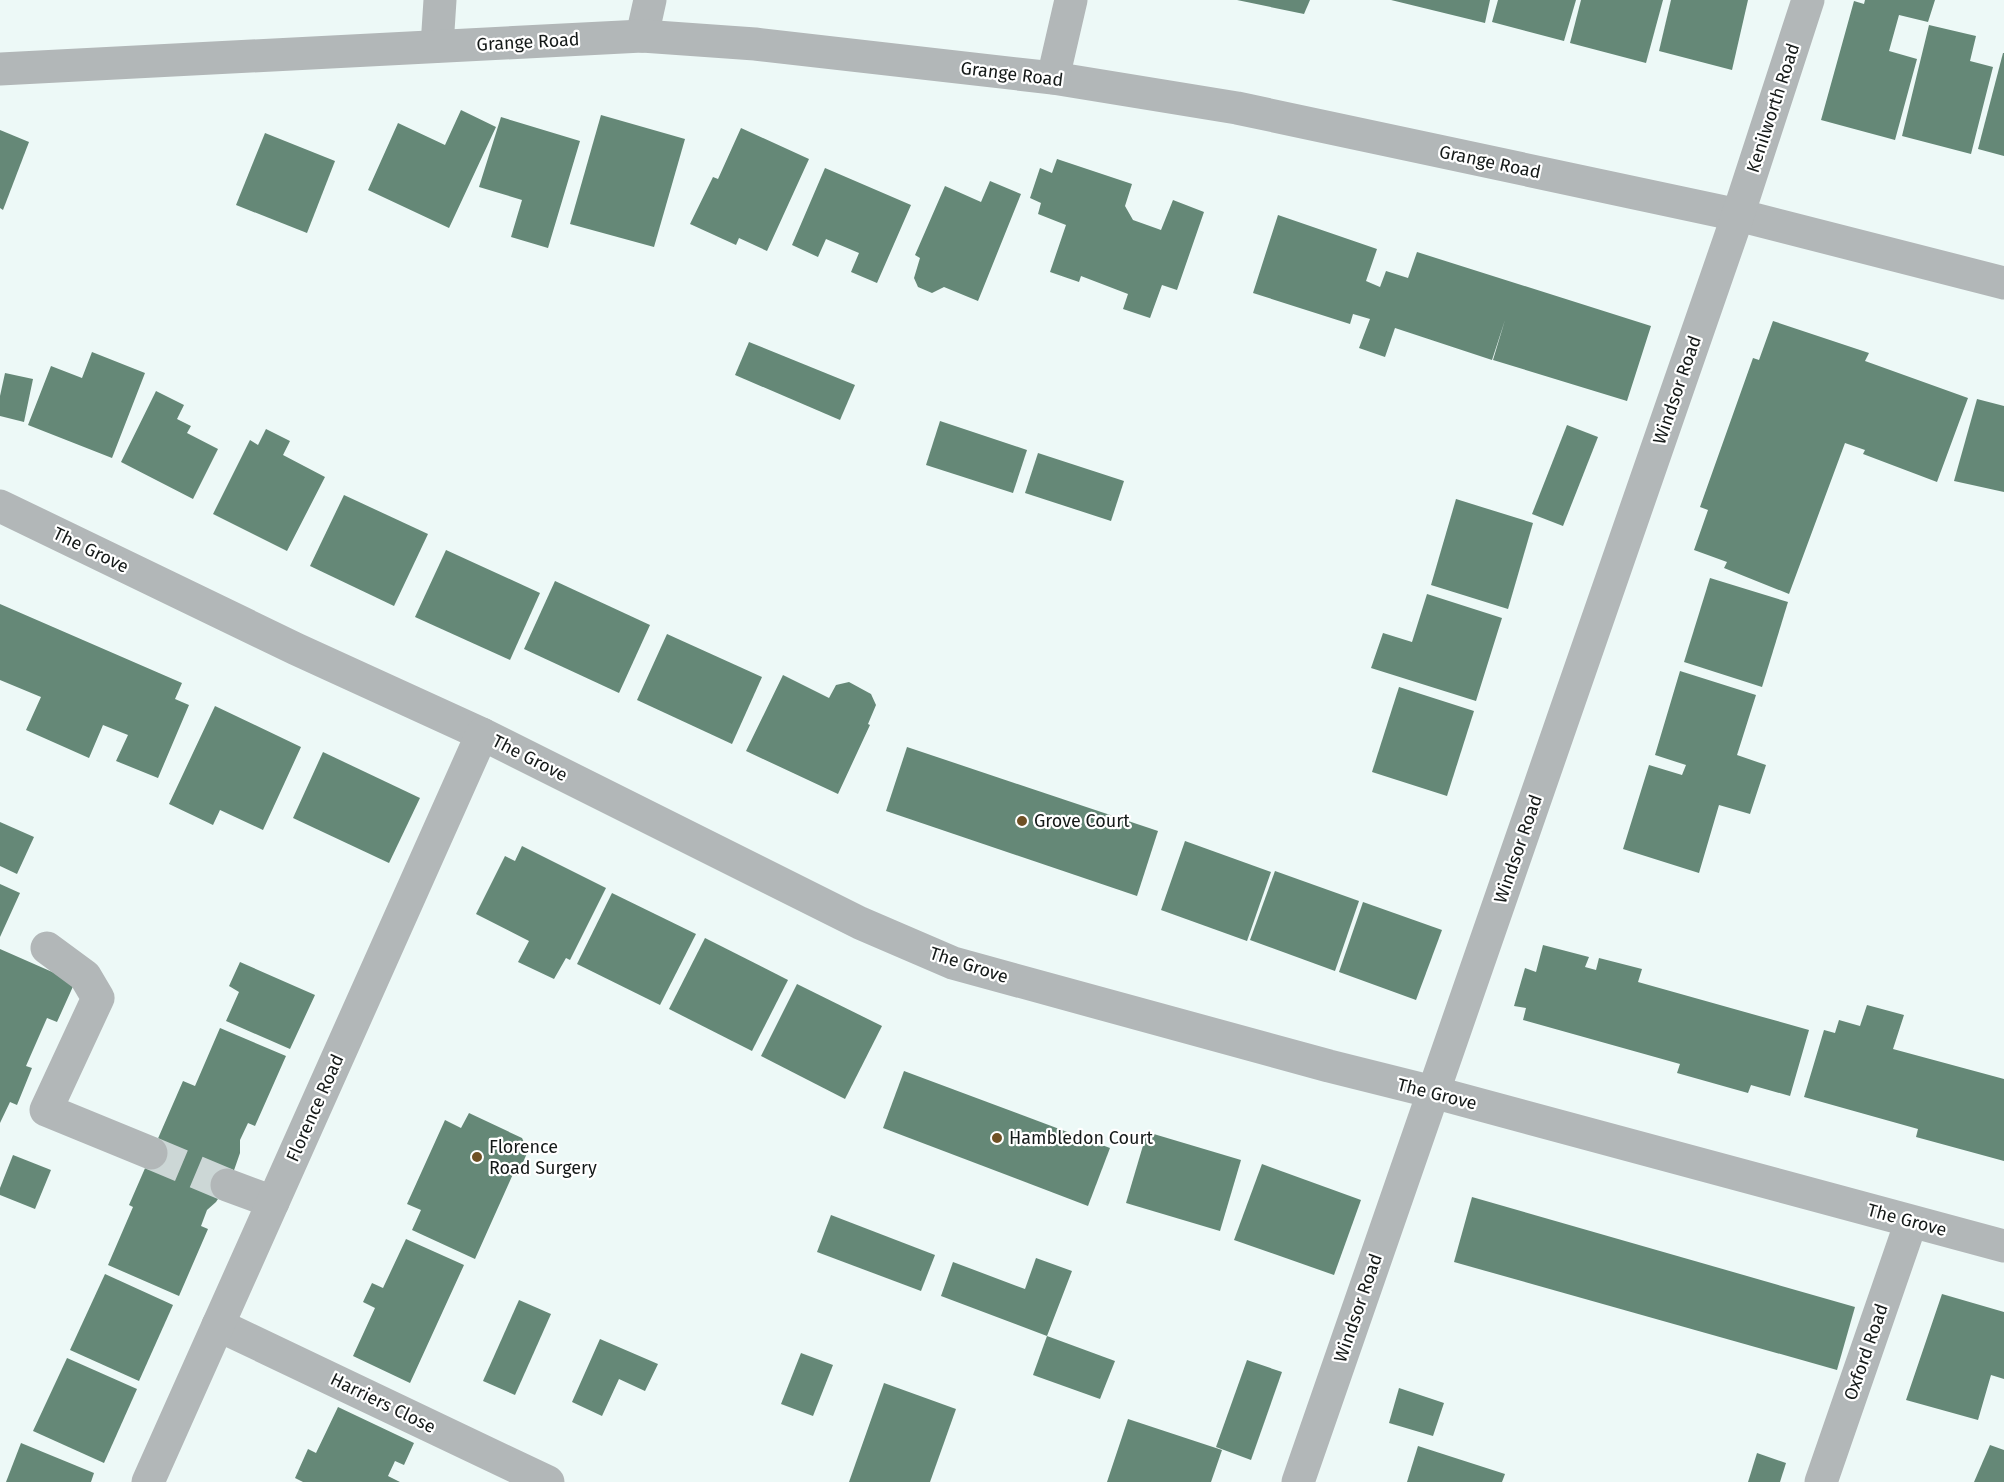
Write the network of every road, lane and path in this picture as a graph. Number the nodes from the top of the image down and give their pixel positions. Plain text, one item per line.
1 (440, 0) edge
2 (650, 0) edge
3 (1071, 0) edge
4 (1808, 0) edge
5 (642, 36) junction
6 (437, 46) junction
7 (0, 69) edge
8 (1053, 78) junction
9 (1738, 215) junction
10 (2004, 283) edge
11 (0, 506) edge
12 (482, 734) junction
13 (47, 948) dead end
14 (1433, 1092) junction
15 (151, 1153) tunnel mouth
16 (227, 1185) tunnel mouth
17 (273, 1202) junction
18 (1911, 1222) junction
19 (2004, 1246) edge
20 (218, 1325) junction
21 (148, 1482) edge
22 (548, 1482) edge
23 (1298, 1482) edge
24 (1821, 1482) edge

1 - 6 street
2 - 5 street
3 - 8 street
4 - 9 street, Kenilworth Road
5 - 6 street, Grange Road
5 - 8 street, Grange Road
6 - 7 street, Grange Road
8 - 9 street, Grange Road
9 - 10 street, Grange Road
9 - 14 street, Windsor Road
11 - 12 street, The Grove
12 - 14 street, The Grove
12 - 17 street, Florence Road
13 - 15 street
14 - 18 street, The Grove
14 - 23 street, Windsor Road
16 - 17 street
17 - 20 street, Florence Road
18 - 19 street, The Grove
18 - 24 street, Oxford Road
20 - 21 street, Florence Road
20 - 22 street, Harriers Close

